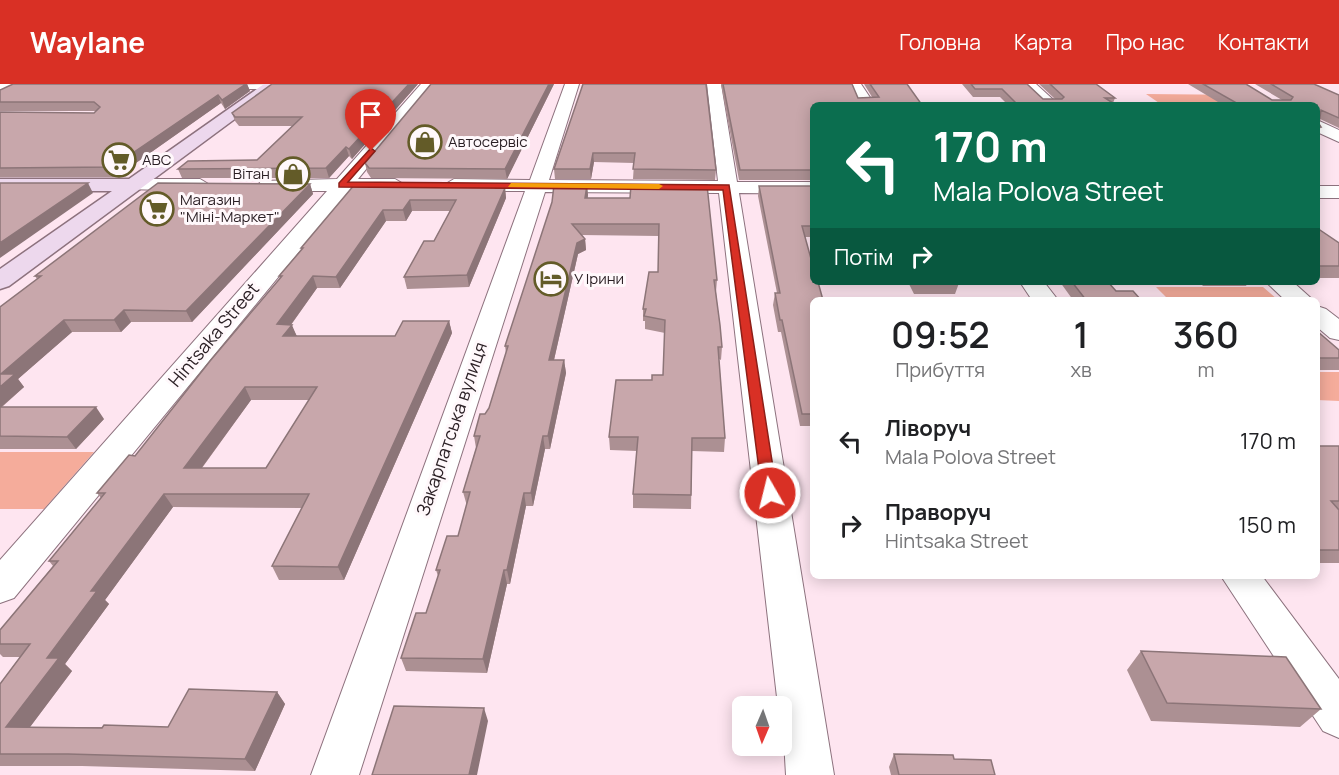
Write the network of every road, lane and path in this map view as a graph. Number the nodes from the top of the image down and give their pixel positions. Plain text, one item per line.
1 (429, 84) edge
2 (572, 84) edge
3 (714, 84) edge
4 (854, 84) edge
5 (1027, 84) edge
6 (0, 85) edge
7 (71, 85) edge
8 (190, 85) edge
9 (273, 85) edge
10 (865, 102) edge
11 (1048, 102) edge
12 (1320, 127) edge
13 (1339, 137) edge
14 (0, 185) edge
15 (134, 185) junction
16 (215, 185) edge
17 (249, 185) edge
18 (342, 185) junction
19 (410, 185) edge
20 (433, 185) edge
21 (535, 185) junction
22 (726, 187) junction
23 (810, 188) edge
24 (1320, 192) edge
25 (1339, 192) edge
26 (0, 281) edge
27 (1282, 285) edge
28 (1296, 297) edge
29 (1320, 316) edge
30 (1339, 332) edge
31 (1242, 579) edge
32 (0, 587) edge
33 (1339, 716) edge
34 (335, 775) edge
35 (810, 775) edge

1 - 18 street, Hintsaka Street
2 - 21 street, Закарпатська вулиця
3 - 22 street
4 - 10 street
5 - 11 street
6 - 7 street
8 - 9 street
9 - 15 main road
12 - 13 street
14 - 15 main road
15 - 16 street
15 - 26 main road
17 - 18 street
18 - 19 street
18 - 32 street, Hintsaka Street
20 - 21 street
21 - 22 street
21 - 34 street, Закарпатська вулиця
22 - 23 street
22 - 35 street
24 - 25 street
27 - 28 street
29 - 30 street
31 - 33 street

